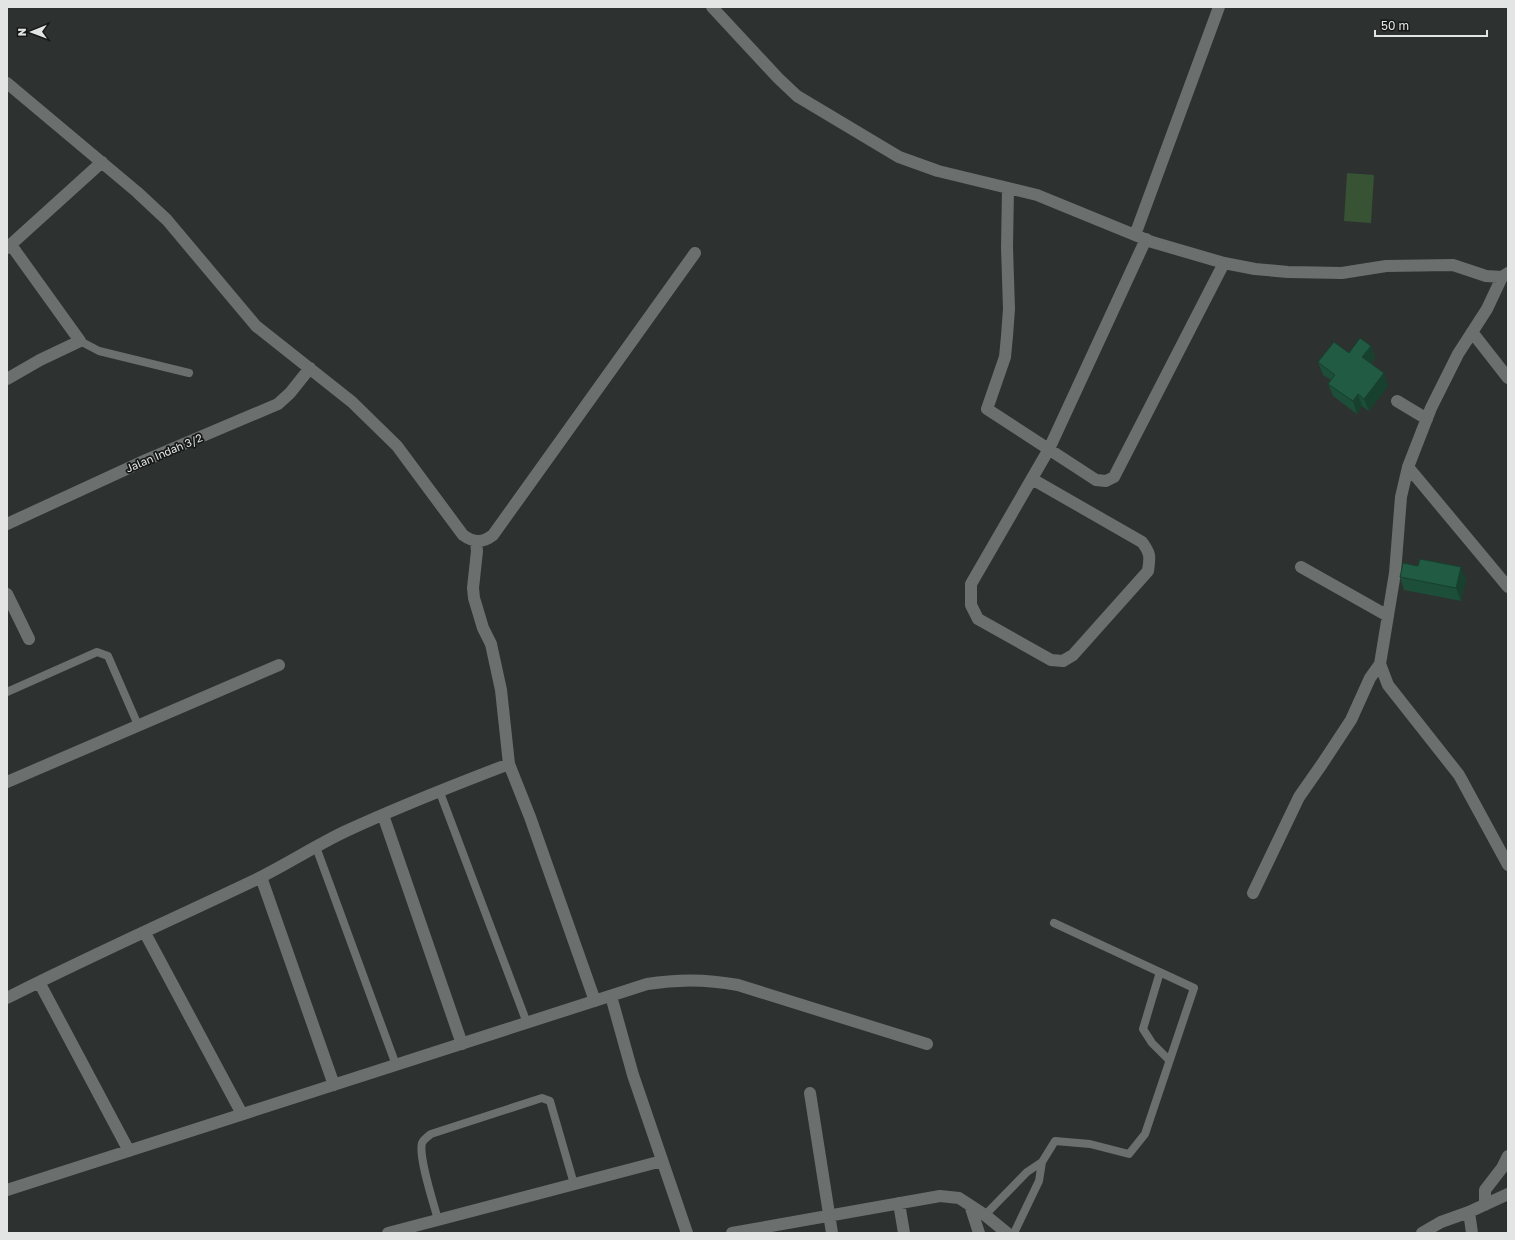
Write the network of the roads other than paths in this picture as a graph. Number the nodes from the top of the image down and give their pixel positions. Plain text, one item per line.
1 (712, 7) edge
2 (1219, 7) edge
3 (7, 83) edge
4 (102, 162) junction
5 (1008, 188) junction
6 (1140, 237) junction
7 (9, 247) edge
8 (695, 254) dead end
9 (1224, 263) junction
10 (1505, 275) edge
11 (1472, 332) junction
12 (80, 341) junction
13 (310, 368) junction
14 (189, 373) dead end
15 (1508, 378) edge
16 (7, 379) edge
17 (1397, 401) dead end
18 (1426, 419) junction
19 (1049, 449) junction
20 (1408, 467) junction
21 (1032, 479) junction
22 (7, 524) edge
23 (476, 542) junction
24 (1301, 567) dead end
25 (1508, 587) edge
26 (7, 594) edge
27 (1388, 616) junction
28 (29, 639) dead end
29 (1380, 664) junction
30 (278, 665) dead end
31 (7, 692) edge
32 (138, 725) junction
33 (509, 764) junction
34 (7, 782) edge
35 (439, 790) junction
36 (383, 815) junction
37 (316, 847) junction
38 (1508, 865) edge
39 (261, 877) junction
40 (1253, 893) dead end
41 (1054, 924) dead end
42 (145, 933) junction
43 (1160, 972) junction
44 (39, 982) junction
45 (611, 996) junction
46 (7, 998) edge
47 (595, 1001) junction
48 (527, 1023) junction
49 (462, 1044) junction
50 (927, 1044) dead end
51 (1169, 1060) junction
52 (396, 1065) junction
53 (334, 1085) junction
54 (810, 1093) dead end
55 (242, 1114) junction
56 (129, 1151) junction
57 (1508, 1156) edge
58 (662, 1161) junction
59 (1042, 1162) junction
60 (574, 1184) junction
61 (7, 1190) edge
62 (1508, 1194) edge
63 (899, 1203) junction
64 (970, 1205) junction
65 (1484, 1205) junction
66 (1469, 1212) junction
67 (985, 1215) junction
68 (829, 1216) junction
69 (438, 1220) junction
70 (388, 1233) edge
71 (687, 1233) edge
72 (732, 1233) edge
73 (832, 1233) edge
74 (904, 1233) edge
75 (979, 1233) edge
76 (1007, 1233) edge
77 (1014, 1233) edge
78 (1422, 1233) edge
79 (1472, 1233) edge

1 - 5 street
2 - 6 street
3 - 4 street
4 - 7 street
4 - 13 street
5 - 6 street
5 - 19 street
6 - 9 street
6 - 19 street
7 - 12 street
8 - 23 street
9 - 10 street
9 - 19 street
10 - 11 street
11 - 15 street
11 - 18 street
12 - 14 lane
12 - 16 street
13 - 22 street, Jalan Indah 3/2
13 - 23 street
17 - 18 street
18 - 20 street
19 - 21 street
20 - 25 street
20 - 27 street
21 - 21 street
23 - 33 street
24 - 27 street
26 - 28 street
27 - 29 street
29 - 38 street
29 - 40 street
30 - 32 street
31 - 32 lane
32 - 34 street
33 - 35 street
33 - 47 street
35 - 36 street
35 - 48 lane
36 - 37 street
36 - 49 street
37 - 39 street
37 - 52 lane
39 - 42 street
39 - 53 street
41 - 43 lane
42 - 44 street
42 - 55 street
43 - 51 lane
43 - 51 lane
44 - 46 street
44 - 56 street
45 - 47 street
45 - 50 street
45 - 58 street
47 - 48 street
48 - 49 street
49 - 52 street
51 - 59 lane
52 - 53 street
53 - 55 street
54 - 68 street
55 - 56 street
56 - 61 street
57 - 65 street
58 - 60 street
58 - 71 street
59 - 67 lane
59 - 77 lane
60 - 69 street
60 - 69 lane
62 - 65 street
63 - 64 street
63 - 68 street
63 - 74 street
64 - 67 street
64 - 75 street
65 - 66 street
66 - 78 street
66 - 79 street
67 - 76 street
68 - 72 street
68 - 73 street
69 - 70 street

